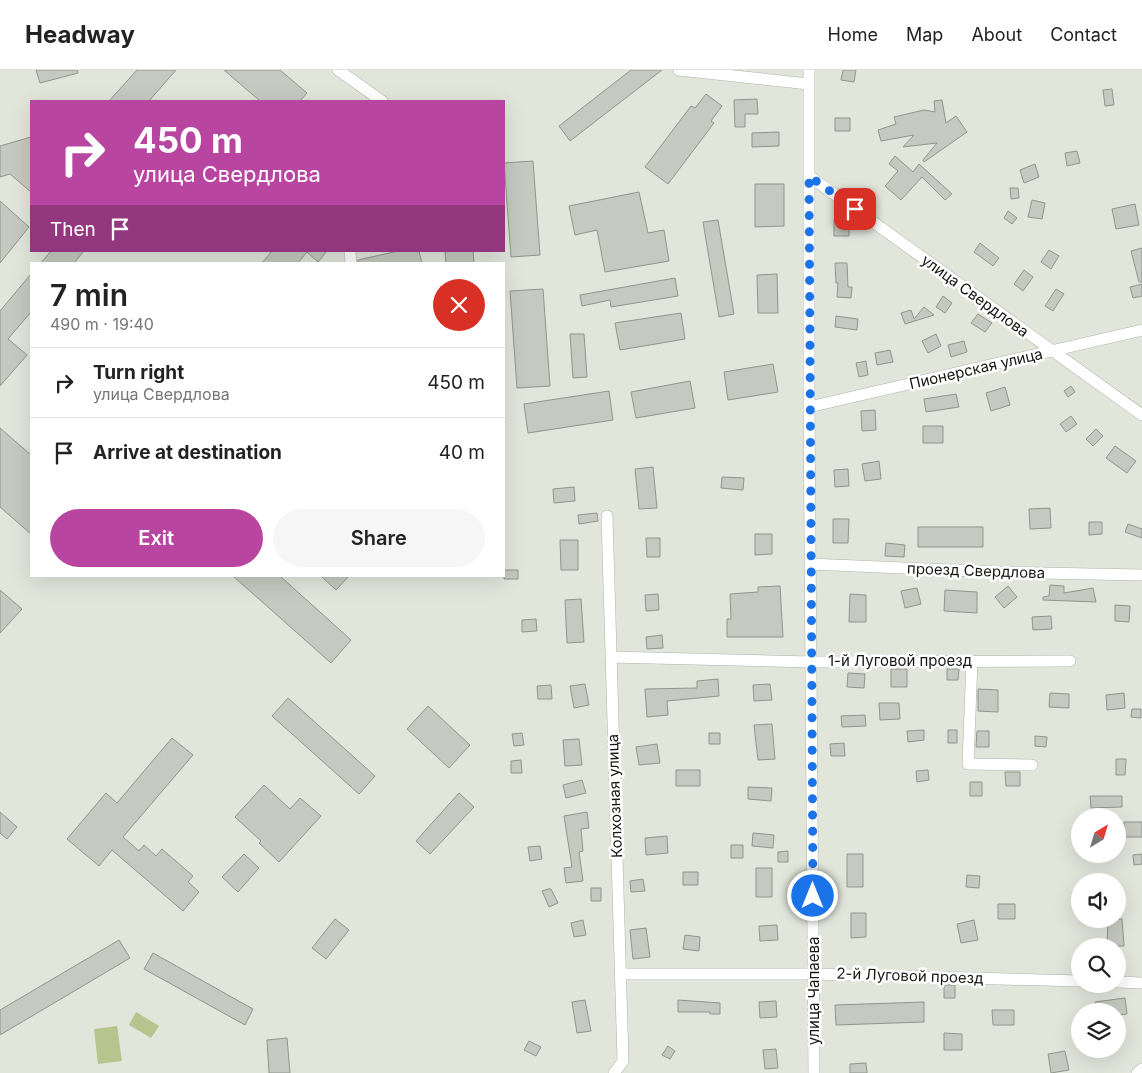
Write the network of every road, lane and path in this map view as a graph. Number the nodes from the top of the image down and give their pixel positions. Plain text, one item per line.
1 (338, 70) edge
2 (679, 70) edge
3 (809, 70) edge
4 (808, 84) junction
5 (381, 100) edge
6 (809, 176) junction
7 (1142, 330) edge
8 (1054, 352) junction
9 (809, 407) junction
10 (1142, 415) edge
11 (607, 516) dead end
12 (810, 564) junction
13 (1142, 575) edge
14 (611, 657) junction
15 (972, 661) junction
16 (1070, 661) dead end
17 (811, 662) junction
18 (1032, 765) dead end
19 (621, 974) junction
20 (813, 974) junction
21 (1071, 981) edge
22 (1126, 982) edge
23 (1142, 983) edge
24 (1142, 1069) edge
25 (614, 1073) edge
26 (814, 1073) edge
27 (1137, 1073) edge

1 - 5 street
2 - 4 street
3 - 4 street, улица Чапаева
4 - 6 street, улица Чапаева
6 - 8 street, улица Свердлова
6 - 9 street, улица Чапаева
7 - 8 street, Пионерская улица
8 - 9 street, Пионерская улица
8 - 10 street, улица Свердлова
9 - 12 street, улица Чапаева
11 - 14 street, Колхозная улица
12 - 13 street, проезд Свердлова
12 - 17 street, улица Чапаева
14 - 17 street, 1-й Луговой проезд
14 - 19 street, Колхозная улица
15 - 16 street, 1-й Луговой проезд
15 - 17 street, 1-й Луговой проезд
15 - 18 street
17 - 20 street, улица Чапаева
19 - 20 street, 2-й Луговой проезд
19 - 25 street, Колхозная улица
20 - 21 street, 2-й Луговой проезд
20 - 26 street, улица Чапаева
22 - 23 street
24 - 27 street

